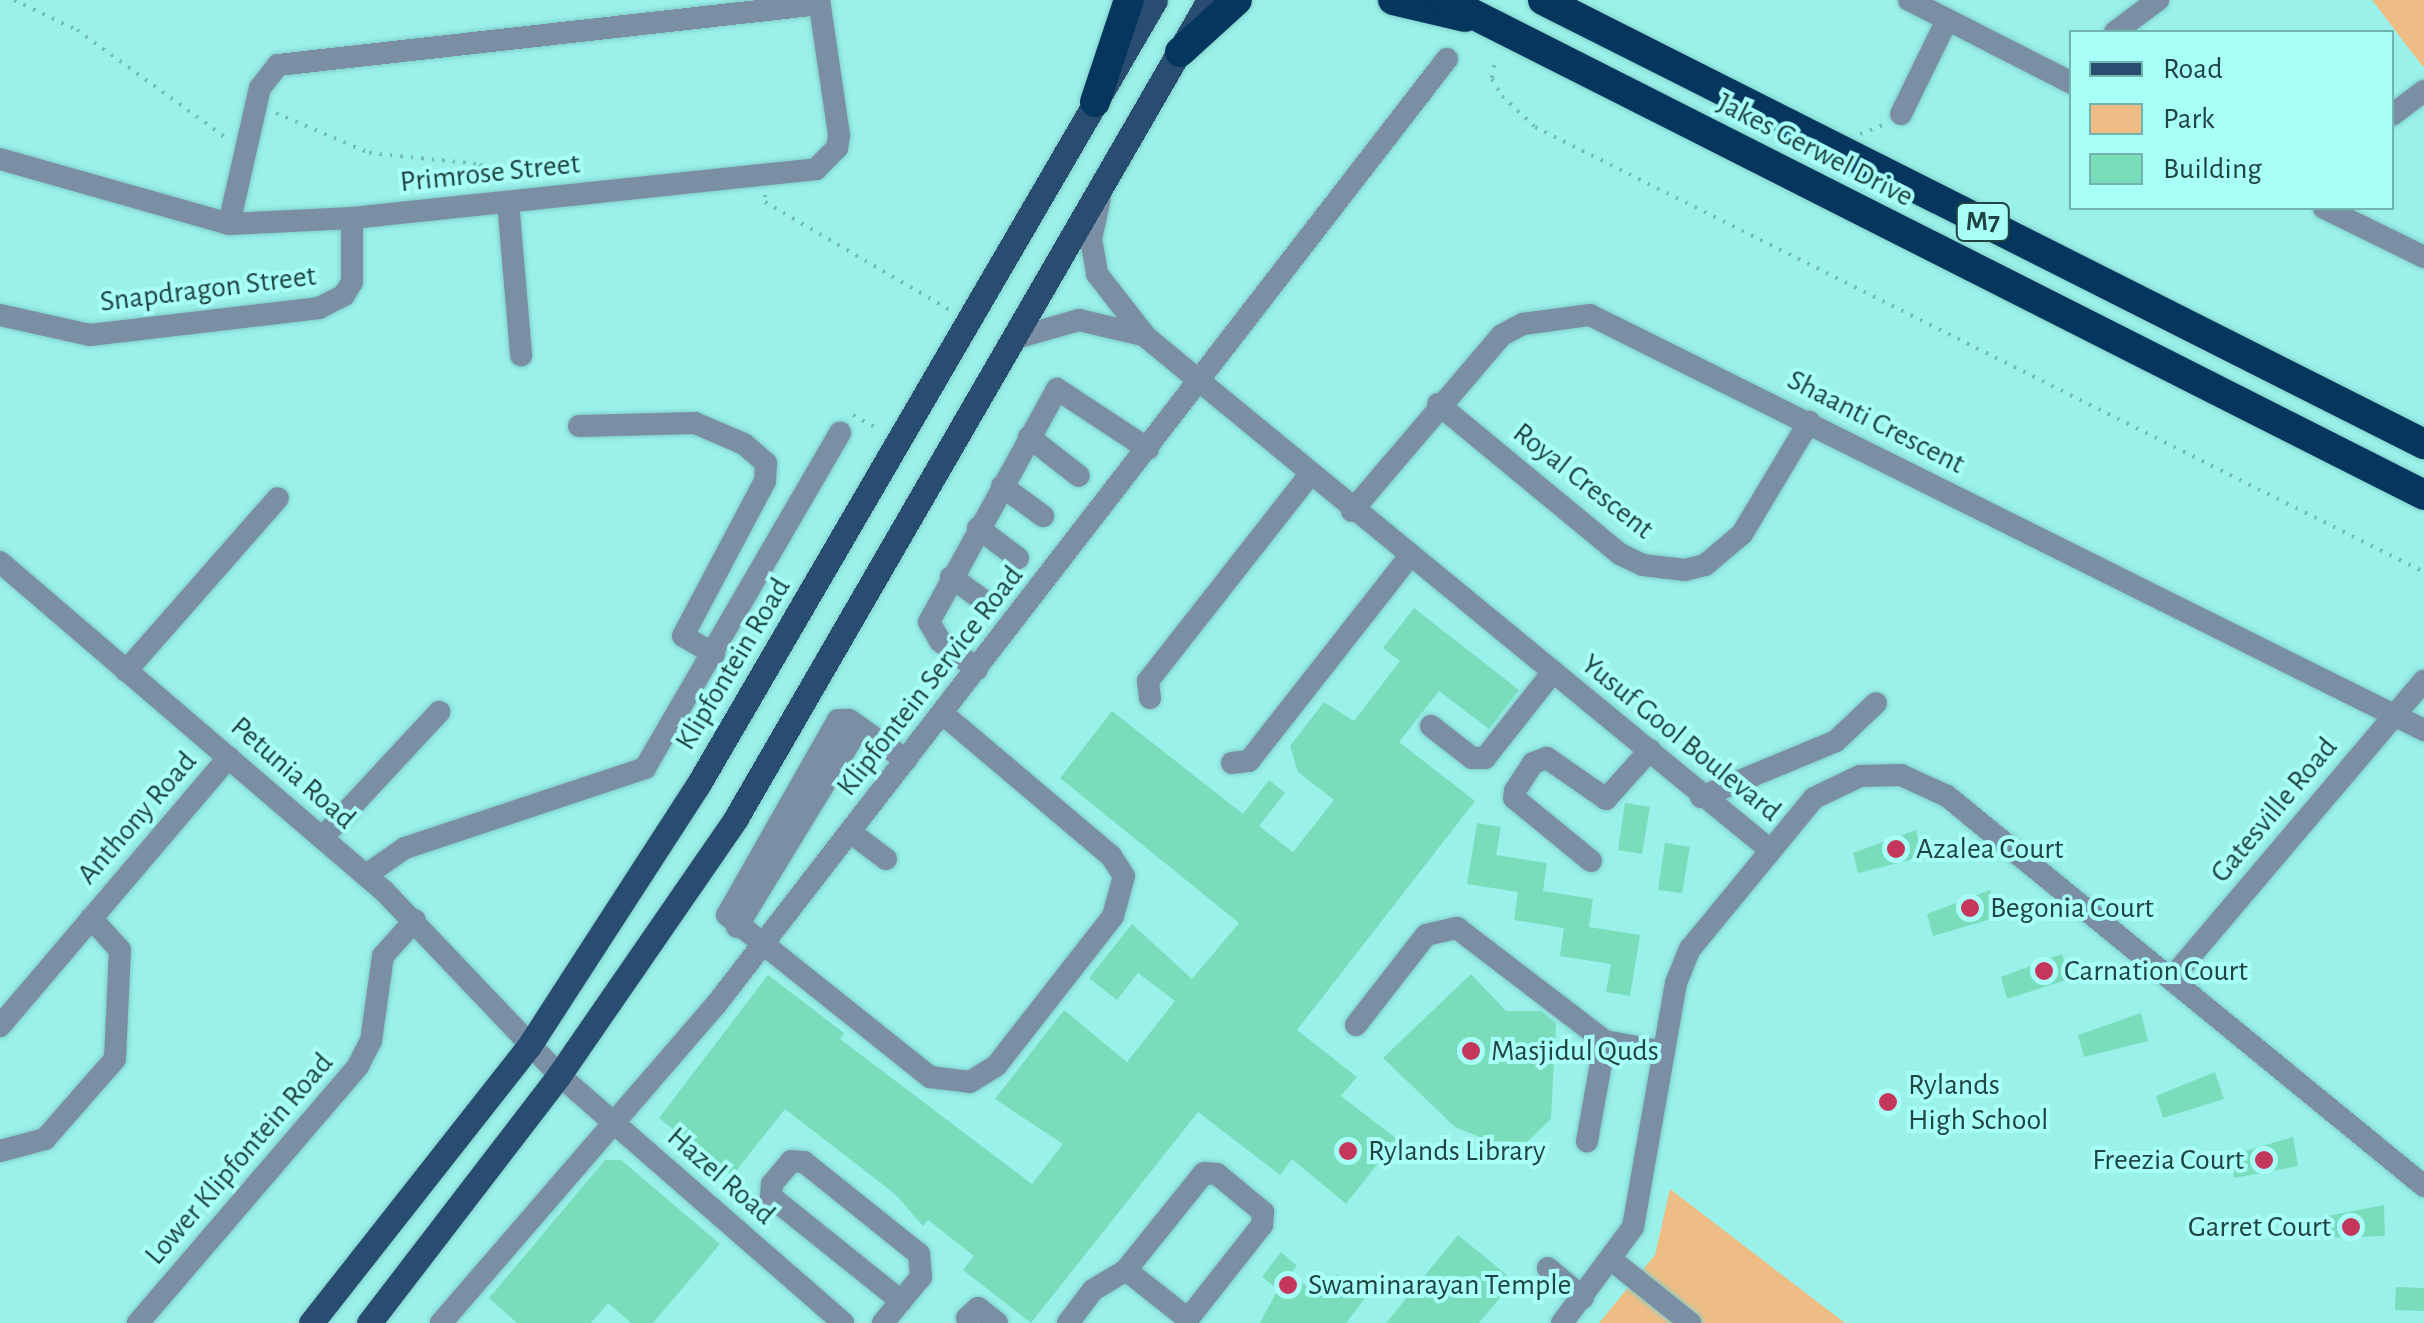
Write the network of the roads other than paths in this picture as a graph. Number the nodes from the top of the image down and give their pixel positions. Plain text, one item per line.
1 (1129, 0) edge
2 (1155, 0) edge
3 (1209, 0) edge
4 (1237, 0) edge
5 (1393, 0) edge
6 (1444, 0) edge
7 (1543, 0) edge
8 (1909, 0) edge
9 (2158, 0) edge
10 (820, 2) edge
11 (1483, 20) junction
12 (1947, 20) junction
13 (2118, 30) edge
14 (1180, 52) junction
15 (1447, 60) dead end
16 (2069, 81) edge
17 (2424, 91) edge
18 (1095, 102) junction
19 (2394, 114) edge
20 (1897, 118) road end
21 (0, 159) edge
22 (1104, 182) junction
23 (508, 202) junction
24 (2328, 210) edge
25 (352, 218) junction
26 (228, 224) junction
27 (2424, 257) edge
28 (0, 315) edge
29 (1016, 338) junction
30 (1146, 338) junction
31 (521, 354) dead end
32 (1197, 383) junction
33 (1438, 404) junction
34 (1809, 422) junction
35 (579, 426) dead end
36 (840, 433) dead end
37 (1029, 437) junction
38 (2424, 444) edge
39 (1148, 449) junction
40 (1079, 476) dead end
41 (1309, 476) junction
42 (1002, 486) junction
43 (2424, 495) edge
44 (278, 498) dead end
45 (1352, 511) junction
46 (1043, 516) dead end
47 (978, 528) junction
48 (1410, 557) junction
49 (1018, 558) dead end
50 (0, 562) edge
51 (951, 577) junction
52 (988, 603) dead end
53 (714, 654) junction
54 (976, 669) junction
55 (126, 670) junction
56 (1553, 672) junction
57 (2424, 681) edge
58 (1150, 698) dead end
59 (1876, 702) dead end
60 (439, 712) dead end
61 (943, 714) junction
62 (2395, 715) junction
63 (1432, 726) dead end
64 (2424, 730) edge
65 (1650, 750) junction
66 (230, 757) junction
67 (906, 760) junction
68 (1232, 763) dead end
69 (1701, 797) junction
70 (850, 832) junction
71 (323, 838) junction
72 (1770, 850) junction
73 (886, 859) dead end
74 (1591, 861) dead end
75 (366, 876) junction
76 (91, 918) junction
77 (415, 920) junction
78 (762, 946) junction
79 (2170, 979) junction
80 (1356, 1025) dead end
81 (0, 1026) edge
82 (1605, 1042) junction
83 (529, 1046) junction
84 (1664, 1052) junction
85 (559, 1075) junction
86 (616, 1123) junction
87 (1586, 1141) dead end
88 (0, 1151) edge
89 (2424, 1186) edge
90 (1613, 1261) junction
91 (1548, 1268) dead end
92 (1126, 1270) junction
93 (1583, 1298) junction
94 (902, 1302) junction
95 (967, 1318) dead end
96 (1187, 1321) edge
97 (138, 1323) edge
98 (311, 1323) edge
99 (370, 1323) edge
100 (441, 1323) edge
101 (843, 1323) edge
102 (883, 1323) edge
103 (997, 1323) edge
104 (1068, 1323) edge
105 (1562, 1323) edge
106 (1690, 1323) edge

1 - 18 highway
2 - 18 main road, Klipfontein Road
3 - 14 main road
4 - 14 highway
5 - 11 highway
6 - 11 highway, Jakes Gerwel Drive / M7
7 - 38 highway, Jakes Gerwel Drive / M7
8 - 12 street
9 - 13 street
10 - 23 street, Primrose Street
10 - 26 street
11 - 43 highway, Jakes Gerwel Drive / M7
12 - 16 street
12 - 20 street
14 - 22 main road
15 - 32 street, Klipfontein Service Road
17 - 19 street
18 - 83 main road, Klipfontein Road
21 - 26 street, Primrose Street
22 - 29 main road
22 - 30 street, Yusuf Gool Boulevard
23 - 25 street, Primrose Street
23 - 31 street
24 - 27 street
25 - 26 street, Primrose Street
25 - 28 street, Snapdragon Street
29 - 30 street, Yusuf Gool Boulevard
29 - 85 main road
30 - 32 street, Yusuf Gool Boulevard
32 - 39 street, Klipfontein Service Road
32 - 41 street, Yusuf Gool Boulevard
33 - 34 street, Shaanti Crescent
33 - 34 street, Royal Crescent
33 - 45 street, Shaanti Crescent
34 - 62 street, Shaanti Crescent
35 - 53 street
36 - 53 street
37 - 39 street
37 - 40 street
37 - 42 street
39 - 54 street, Klipfontein Service Road
41 - 45 street, Yusuf Gool Boulevard
41 - 58 street
42 - 46 street
42 - 47 street
44 - 55 street
45 - 48 street, Yusuf Gool Boulevard
47 - 49 street
47 - 51 street
48 - 56 street, Yusuf Gool Boulevard
48 - 68 street
50 - 55 street, Petunia Road
51 - 52 street
51 - 54 street
53 - 75 street
54 - 61 street, Klipfontein Service Road
55 - 66 street, Petunia Road
56 - 63 street
56 - 65 street, Yusuf Gool Boulevard
57 - 62 street, Gatesville Road
59 - 69 street
60 - 71 street
61 - 67 street, Klipfontein Service Road
61 - 78 street
62 - 64 street, Shaanti Crescent
62 - 79 street, Gatesville Road
65 - 69 street, Yusuf Gool Boulevard
65 - 74 street
66 - 71 street, Petunia Road
66 - 76 street, Anthony Road
67 - 70 street, Klipfontein Service Road
67 - 78 street
69 - 72 street, Yusuf Gool Boulevard
70 - 73 street
70 - 78 street, Klipfontein Service Road
71 - 75 street, Petunia Road
72 - 79 street, Yusuf Gool Boulevard
72 - 84 street
75 - 77 street, Petunia Road
76 - 81 street, Anthony Road
76 - 88 street, Anthony Road
77 - 83 street, Petunia Road
77 - 97 street, Lower Klipfontein Road
78 - 86 street, Klipfontein Service Road
79 - 89 street, Yusuf Gool Boulevard
80 - 82 street
82 - 84 street
82 - 87 street
83 - 85 street, Petunia Road
83 - 98 main road, Klipfontein Road
84 - 90 street
85 - 86 street, Hazel Road
85 - 99 main road
86 - 100 street, Klipfontein Service Road
86 - 101 street, Hazel Road
90 - 93 street
90 - 106 street
91 - 93 street
92 - 96 street
92 - 96 street
92 - 104 street
93 - 105 street
94 - 94 street
94 - 102 street
95 - 103 street

